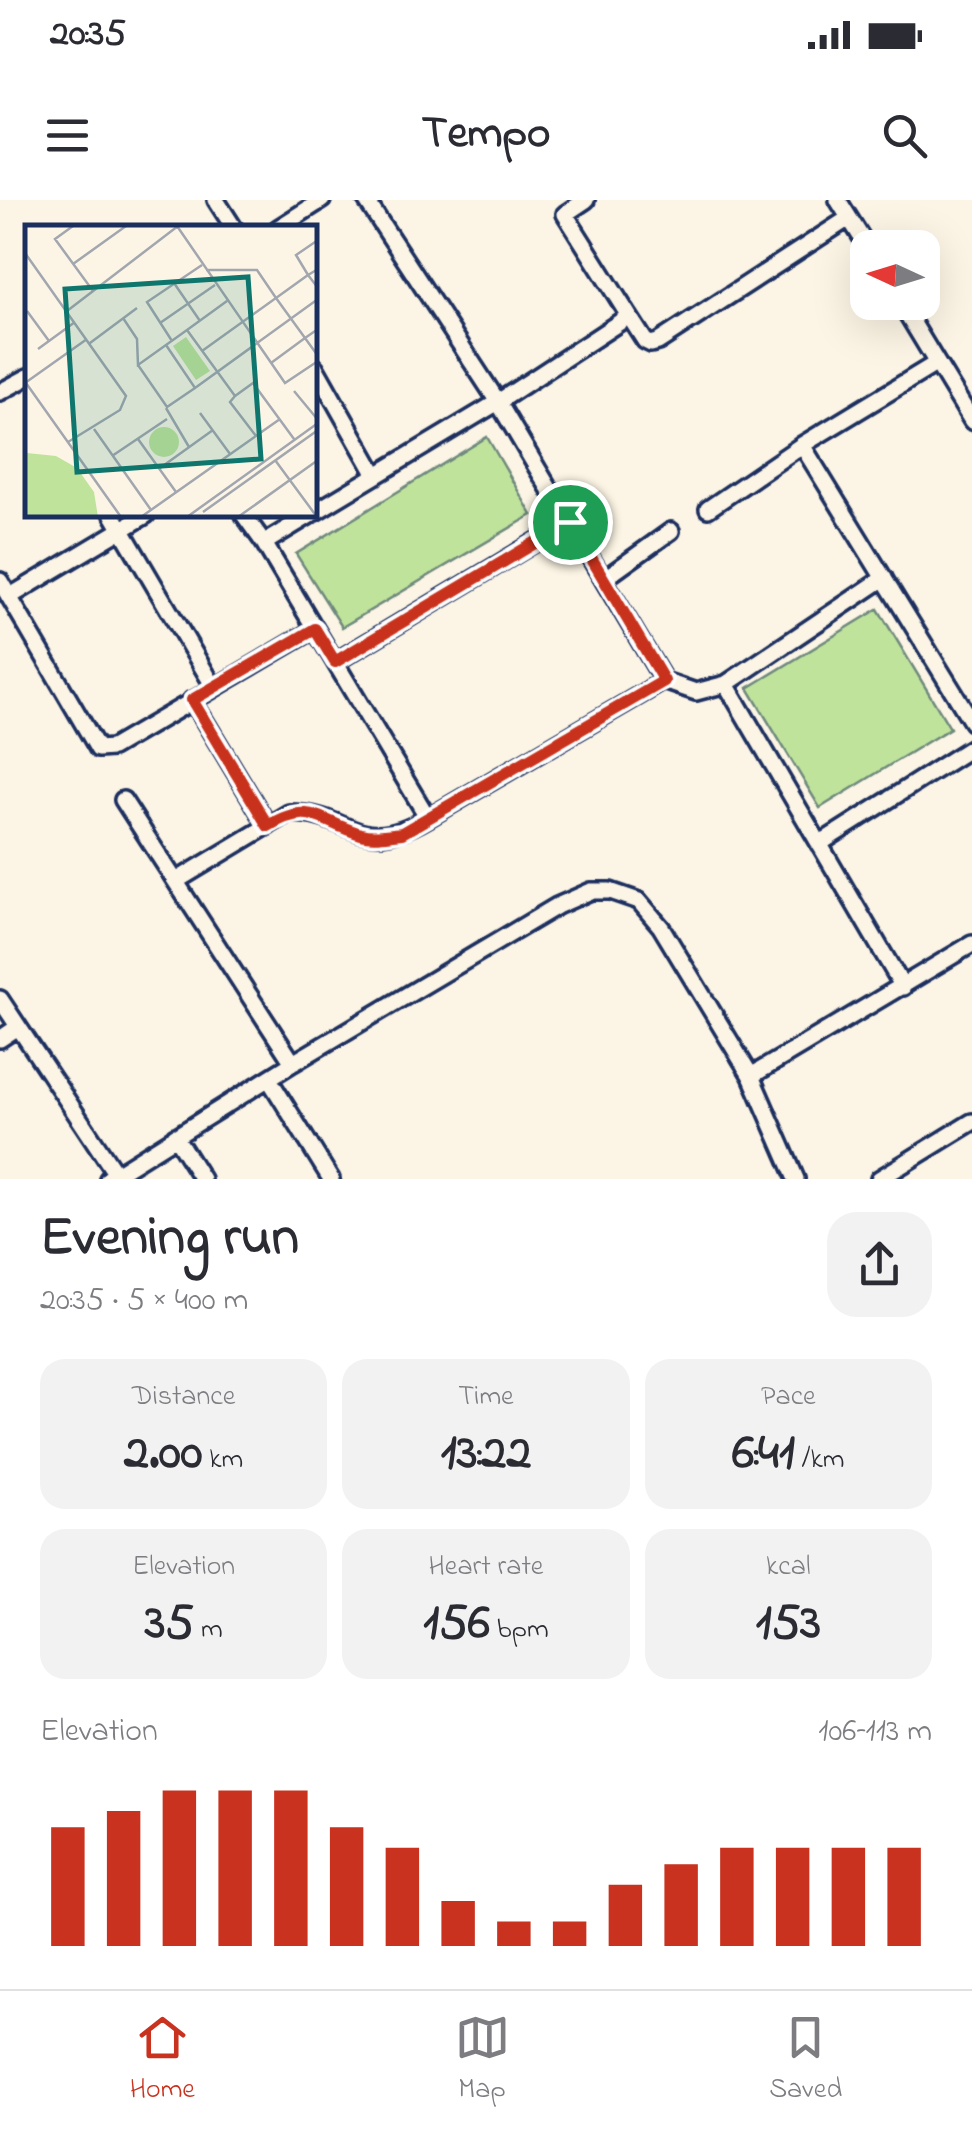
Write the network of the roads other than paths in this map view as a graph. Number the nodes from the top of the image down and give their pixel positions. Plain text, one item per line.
1 (216, 200) edge
2 (322, 200) edge
3 (366, 200) edge
4 (586, 200) edge
5 (838, 200) edge
6 (560, 207) edge
7 (849, 218) junction
8 (232, 225) edge
9 (283, 225) edge
10 (857, 230) edge
11 (629, 316) junction
12 (911, 320) edge
13 (937, 364) junction
14 (318, 372) edge
15 (25, 378) edge
16 (0, 392) edge
17 (498, 402) junction
18 (972, 421) edge
19 (802, 444) junction
20 (376, 475) junction
21 (318, 509) edge
22 (708, 509) dead end
23 (246, 518) edge
24 (304, 518) edge
25 (117, 522) edge
26 (570, 522) junction
27 (671, 531) dead end
28 (264, 543) junction
29 (884, 578) junction
30 (604, 579) junction
31 (0, 581) edge
32 (9, 596) junction
33 (315, 629) junction
34 (335, 662) junction
35 (664, 681) junction
36 (726, 684) junction
37 (214, 688) junction
38 (192, 700) junction
39 (972, 722) edge
40 (972, 747) edge
41 (123, 800) dead end
42 (428, 818) junction
43 (268, 826) junction
44 (819, 844) junction
45 (176, 882) junction
46 (972, 944) edge
47 (903, 987) junction
48 (0, 999) edge
49 (18, 1028) junction
50 (0, 1039) edge
51 (292, 1063) junction
52 (751, 1076) junction
53 (269, 1079) junction
54 (972, 1122) edge
55 (175, 1136) junction
56 (112, 1176) edge
57 (202, 1179) edge
58 (332, 1179) edge
59 (796, 1179) edge
60 (879, 1179) edge

1 - 8 street
2 - 9 street
3 - 17 street
4 - 6 street
5 - 7 street
6 - 11 street
7 - 10 street
7 - 11 street
11 - 17 street
12 - 13 street
13 - 18 street
13 - 19 street
14 - 20 street
15 - 16 street
17 - 20 street
17 - 26 street
19 - 22 street
19 - 29 street
20 - 21 street
23 - 28 street
24 - 28 street
25 - 32 street
25 - 37 street
26 - 30 street
26 - 34 street
27 - 30 street
28 - 33 street
29 - 36 street
29 - 39 street
30 - 35 street
31 - 32 street
32 - 38 street
33 - 34 street
33 - 37 street
34 - 42 street
35 - 36 street
35 - 42 street
36 - 44 street
37 - 38 street
38 - 43 street
40 - 44 street
41 - 45 street
42 - 43 street
43 - 45 street
44 - 47 street
45 - 51 street
46 - 47 street
47 - 52 street
48 - 49 street
49 - 50 street
49 - 56 street
51 - 52 street
51 - 53 street
52 - 59 street
53 - 55 street
53 - 58 street
54 - 60 street
55 - 56 street
55 - 57 street

